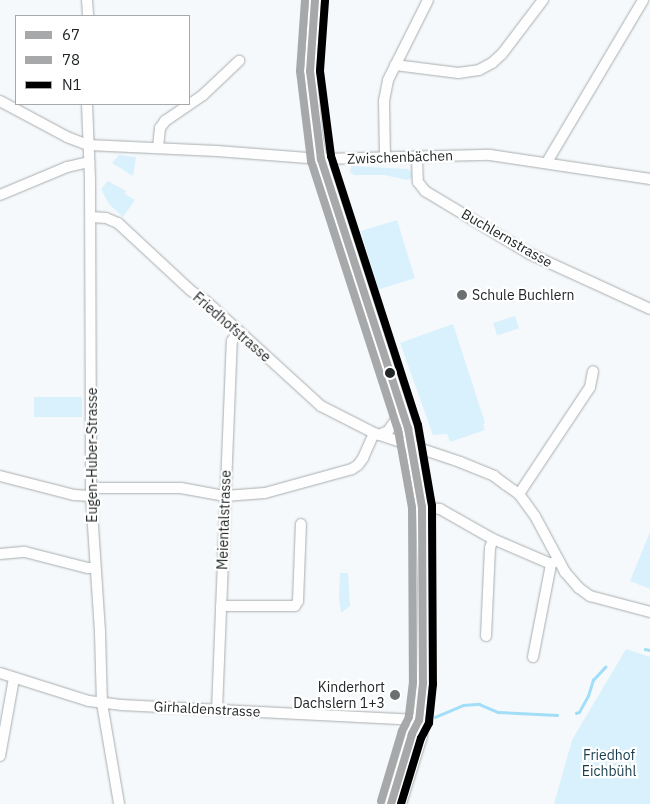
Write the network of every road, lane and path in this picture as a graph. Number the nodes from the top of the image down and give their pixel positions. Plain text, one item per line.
1 (88, 0) edge
2 (315, 0) edge
3 (428, 0) edge
4 (543, 0) edge
5 (643, 0) edge
6 (88, 15) edge
7 (239, 60) dead end
8 (395, 66) junction
9 (0, 101) edge
10 (190, 103) edge
11 (87, 105) edge
12 (188, 105) edge
13 (88, 145) junction
14 (158, 147) junction
15 (385, 158) junction
16 (417, 158) junction
17 (321, 160) junction
18 (89, 162) junction
19 (547, 162) junction
20 (650, 179) edge
21 (0, 195) edge
22 (90, 217) junction
23 (650, 309) edge
24 (238, 332) junction
25 (592, 371) dead end
26 (402, 412) junction
27 (376, 434) junction
28 (412, 446) junction
29 (0, 476) edge
30 (91, 492) junction
31 (519, 494) junction
32 (226, 496) junction
33 (422, 507) junction
34 (301, 524) dead end
35 (493, 539) junction
36 (0, 554) edge
37 (555, 562) junction
38 (95, 568) junction
39 (221, 606) junction
40 (650, 612) edge
41 (486, 636) dead end
42 (533, 657) dead end
43 (0, 674) edge
44 (14, 678) junction
45 (102, 703) junction
46 (217, 710) junction
47 (419, 720) junction
48 (0, 756) edge
49 (119, 804) edge
50 (391, 804) edge
51 (400, 804) edge

1 - 6 street
2 - 17 street
3 - 8 street
4 - 8 street
5 - 19 street
7 - 10 street
8 - 15 street
9 - 13 street, Zwischenbächen
11 - 13 street, Eugen-Huber-Strasse
12 - 14 street
13 - 14 street, Zwischenbächen
13 - 18 street, Eugen-Huber-Strasse
14 - 17 street, Zwischenbächen
15 - 16 street, Zwischenbächen
15 - 17 street, Zwischenbächen
16 - 19 street, Zwischenbächen
16 - 23 street, Buchlernstrasse
17 - 26 street
18 - 21 street
18 - 22 street, Eugen-Huber-Strasse
19 - 20 street, Zwischenbächen
22 - 24 street, Friedhofstrasse
22 - 30 street, Eugen-Huber-Strasse
24 - 27 street, Friedhofstrasse
24 - 32 street, Meientalstrasse
25 - 31 street
26 - 27 street
26 - 28 street
27 - 28 street, Friedhofstrasse
27 - 32 street
28 - 31 street, Friedhofstrasse
28 - 33 street
29 - 30 street
30 - 32 street
30 - 38 street, Eugen-Huber-Strasse
31 - 37 street, Friedhofstrasse
32 - 39 street, Meientalstrasse
33 - 35 street
33 - 47 street
34 - 39 street
35 - 37 street
35 - 41 street
36 - 38 street
37 - 40 street, Friedhofstrasse
37 - 42 street
38 - 45 street, Eugen-Huber-Strasse
39 - 46 street, Meientalstrasse
43 - 44 street, Girhaldenstrasse
44 - 45 street, Girhaldenstrasse
44 - 48 street
45 - 46 street, Girhaldenstrasse
45 - 49 street, Eugen-Huber-Strasse
46 - 47 street, Girhaldenstrasse
47 - 50 street
47 - 51 street

